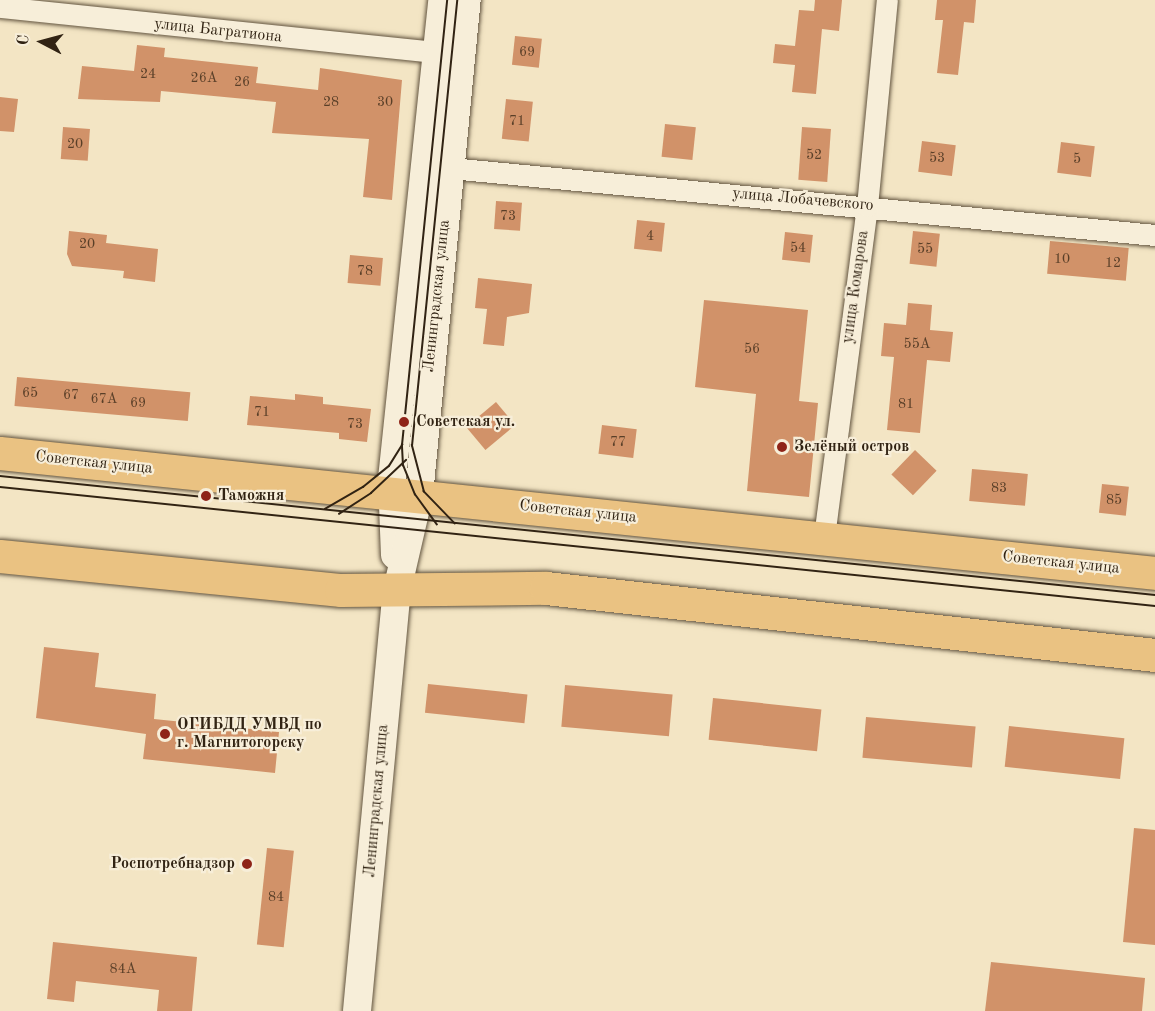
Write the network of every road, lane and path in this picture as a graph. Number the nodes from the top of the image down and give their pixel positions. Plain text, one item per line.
1 (442, 0) edge
2 (467, 0) edge
3 (887, 0) edge
4 (0, 7) edge
5 (437, 52) junction
6 (450, 168) junction
7 (867, 206) junction
8 (1155, 235) edge
9 (0, 453) edge
10 (406, 494) junction
11 (824, 537) junction
12 (0, 557) edge
13 (1155, 573) edge
14 (397, 590) junction
15 (1155, 655) edge
16 (357, 1011) edge

1 - 5 main road, Ленинградская улица
2 - 6 main road, Ленинградская улица
3 - 7 street, улица Комарова
4 - 5 street, улица Багратиона
5 - 10 main road, Ленинградская улица
6 - 7 street, улица Лобачевского
6 - 10 main road, Ленинградская улица
7 - 8 street, улица Лобачевского
7 - 11 street, улица Комарова
9 - 10 main road, Советская улица
10 - 11 main road, Советская улица
10 - 14 main road, Ленинградская улица
11 - 13 main road, Советская улица
12 - 14 main road
14 - 15 main road
14 - 16 main road, Ленинградская улица

